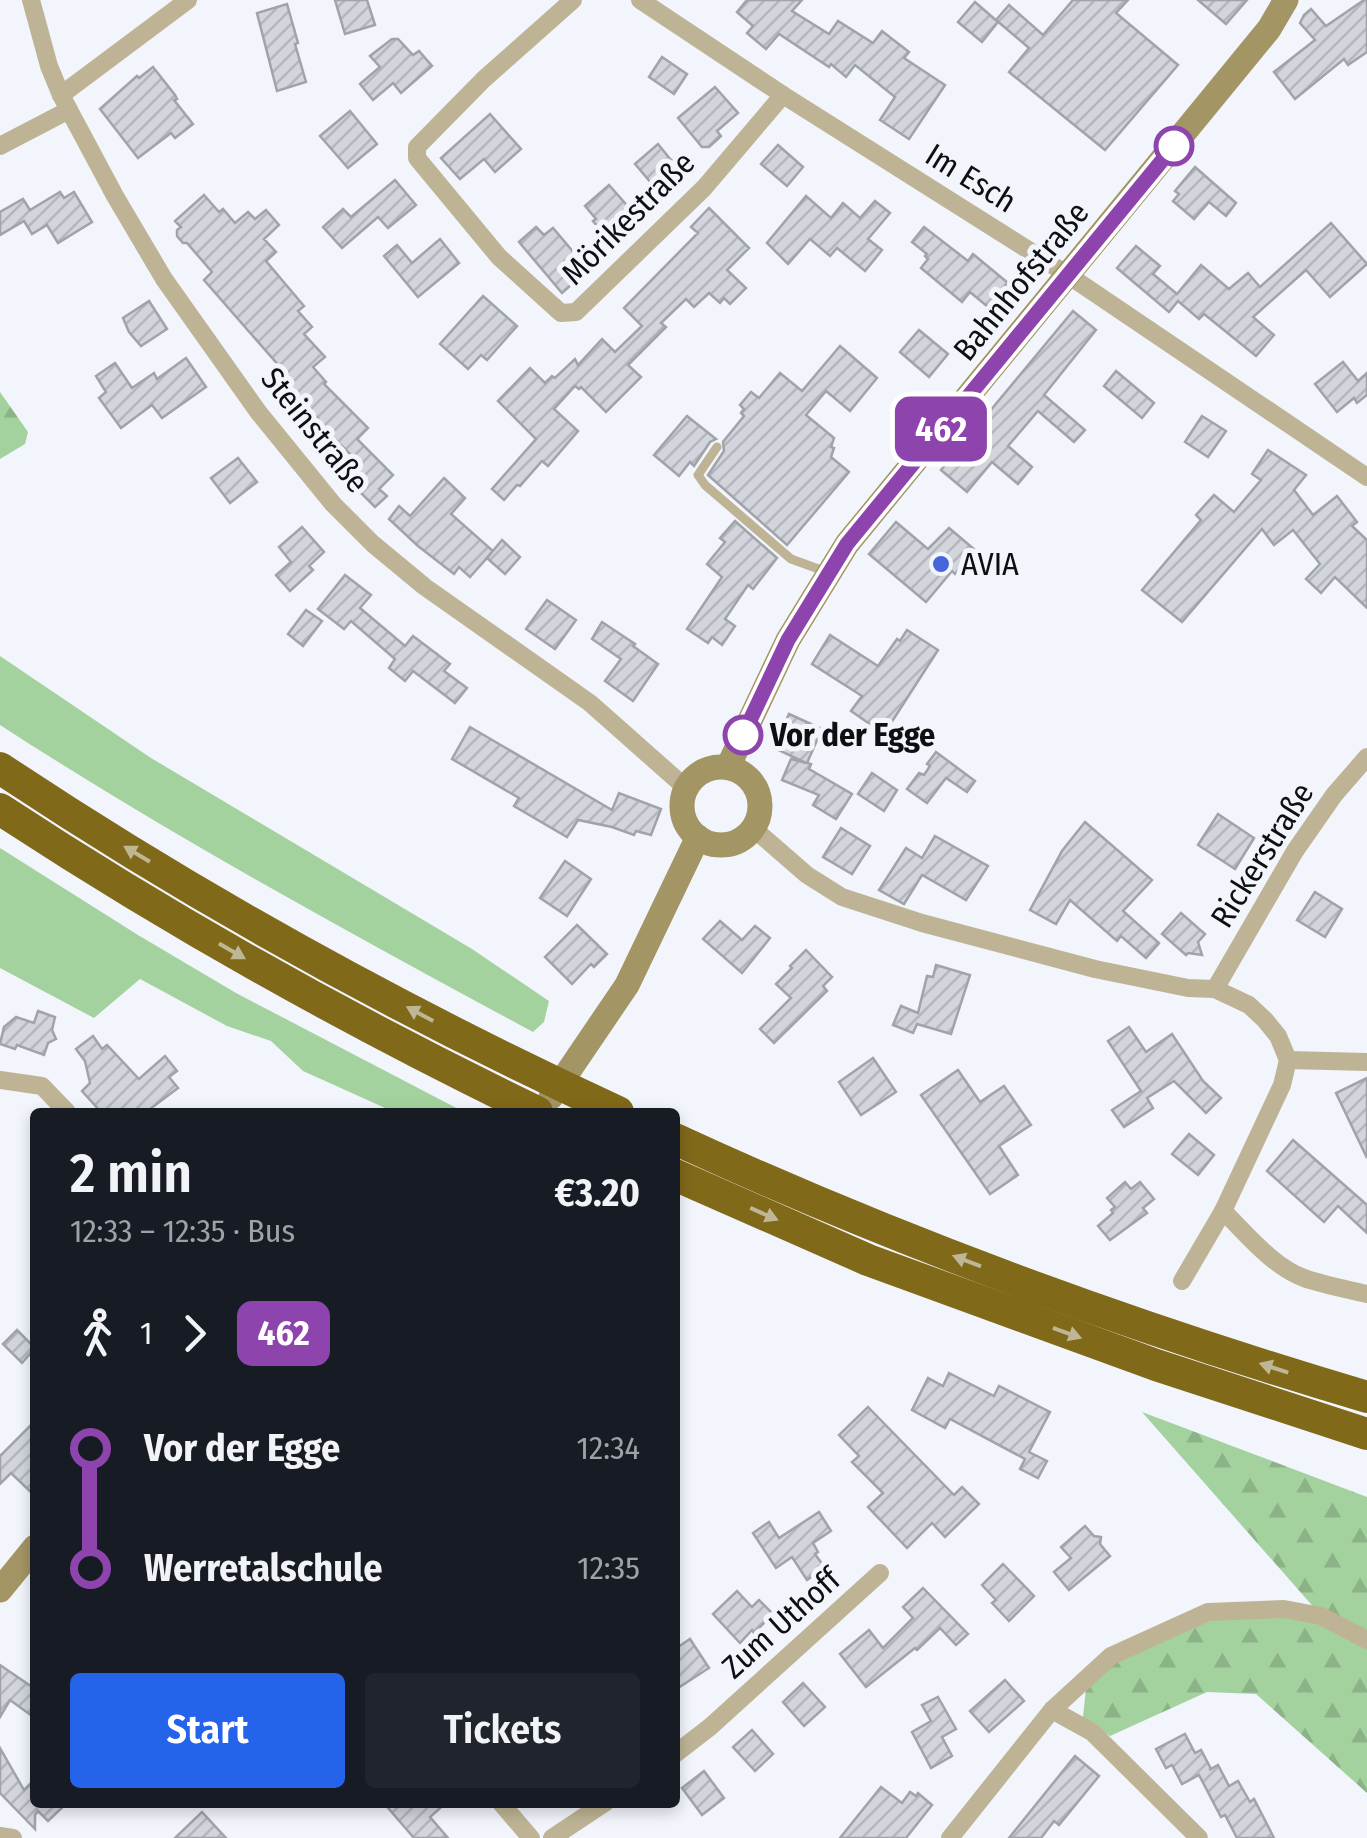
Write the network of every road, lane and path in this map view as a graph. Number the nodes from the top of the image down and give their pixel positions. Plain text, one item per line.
1 (31, 0) edge
2 (188, 0) edge
3 (574, 0) edge
4 (640, 0) edge
5 (1286, 0) edge
6 (783, 95) junction
7 (66, 102) junction
8 (0, 146) edge
9 (1068, 275) junction
10 (717, 447) dead end
11 (1367, 477) edge
12 (829, 573) junction
13 (1367, 758) edge
14 (728, 767) junction
15 (0, 768) edge
16 (686, 788) junction
17 (0, 809) edge
18 (753, 828) junction
19 (698, 837) junction
20 (1215, 989) junction
21 (1288, 1060) junction
22 (1367, 1062) edge
23 (0, 1080) edge
24 (63, 1108) edge
25 (530, 1108) edge
26 (542, 1108) edge
27 (609, 1108) edge
28 (680, 1141) edge
29 (680, 1177) edge
30 (1224, 1211) junction
31 (1182, 1281) dead end
32 (1367, 1294) edge
33 (1367, 1398) edge
34 (1367, 1434) edge
35 (30, 1554) edge
36 (880, 1574) dead end
37 (1, 1588) edge
38 (1367, 1640) edge
39 (1052, 1710) junction
40 (680, 1750) edge
41 (505, 1808) edge
42 (597, 1808) edge
43 (0, 1836) edge
44 (13, 1838) edge
45 (531, 1838) edge
46 (552, 1838) edge
47 (950, 1838) edge
48 (1198, 1838) edge

1 - 7 street, Steinstraße
2 - 7 street
3 - 6 street, Mörikestraße
4 - 6 street, Im Esch
5 - 9 street, Bahnhofstraße
6 - 9 street, Im Esch
7 - 8 street
7 - 16 street, Steinstraße
9 - 11 street, Im Esch
9 - 12 street, Bahnhofstraße
10 - 12 lane
12 - 14 street, Bahnhofstraße
13 - 20 street, Rickerstraße
14 - 16 street
14 - 18 street
27 -> 15 highway
16 - 19 street
17 -> 25 highway
18 - 19 street
18 - 20 street
19 - 26 street
20 - 21 street
21 - 22 street
21 - 30 street
23 - 24 street
33 -> 28 highway
29 -> 34 highway
30 - 31 street
30 - 32 street
35 - 37 street
36 - 40 street, Zum Uthoff
38 - 39 street
39 - 47 street
39 - 48 street
41 - 45 street
42 - 46 street
43 - 44 street

